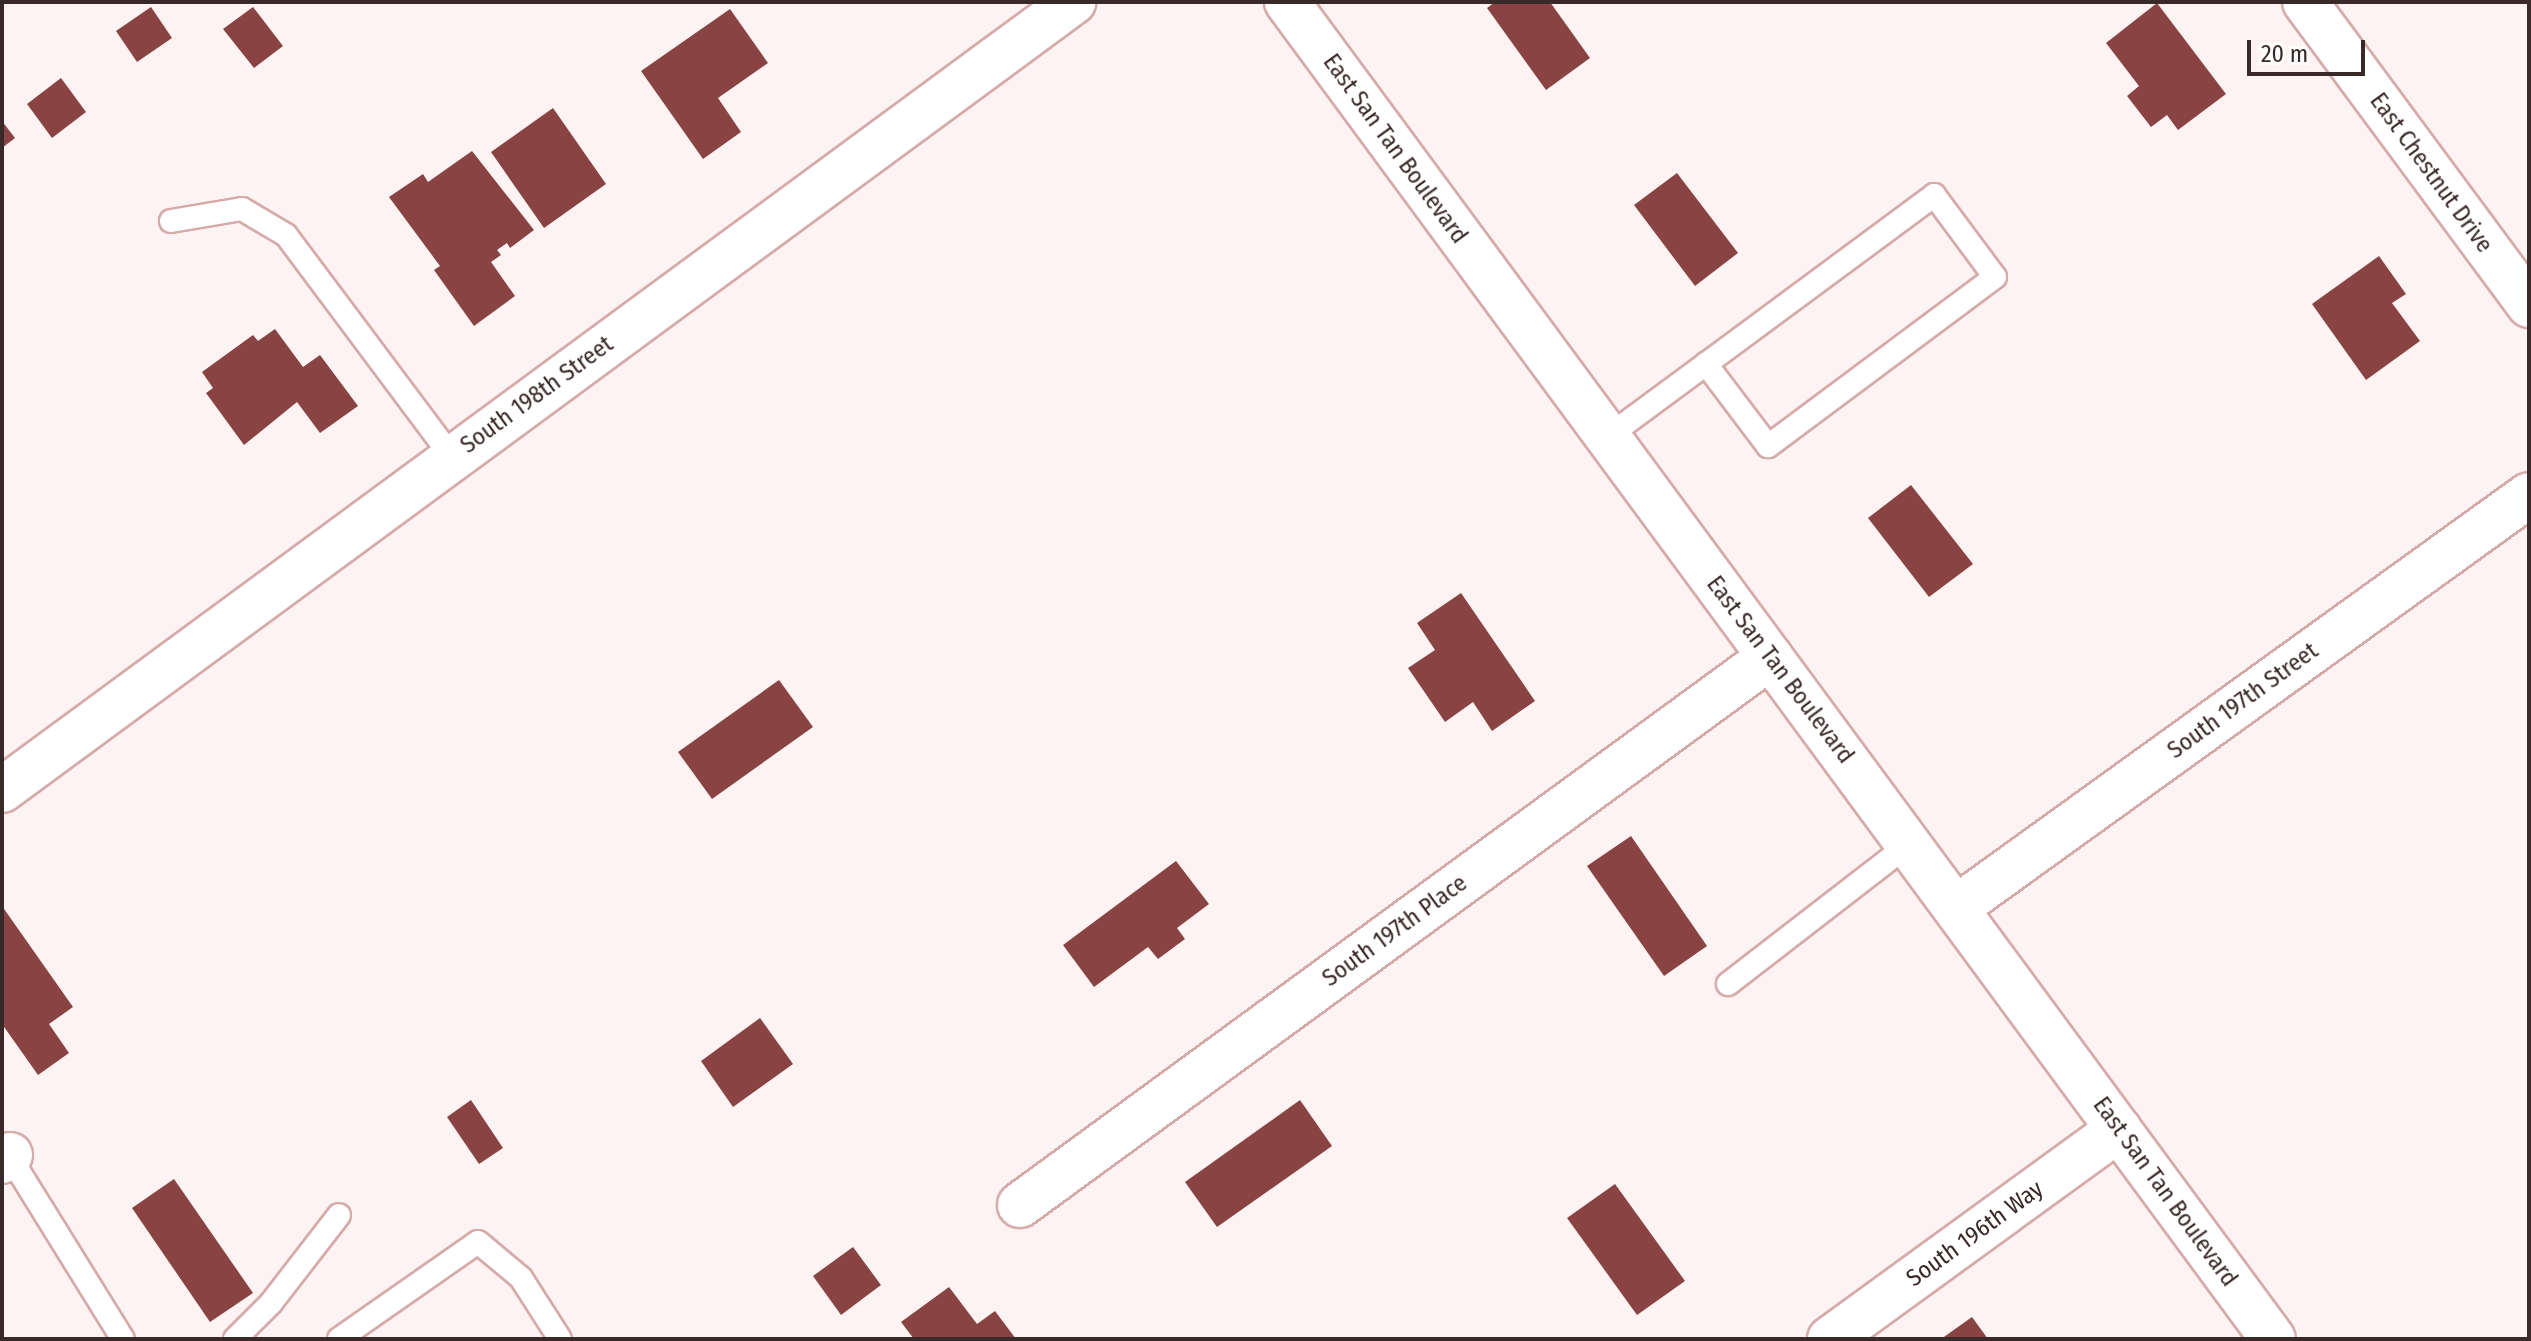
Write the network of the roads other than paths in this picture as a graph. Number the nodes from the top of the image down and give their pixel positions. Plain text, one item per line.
1 (1073, 2) edge
2 (1287, 2) edge
3 (2305, 2) edge
4 (171, 221) dead end
5 (2529, 305) edge
6 (1706, 364) junction
7 (1607, 437) junction
8 (452, 457) junction
9 (2529, 495) edge
10 (1770, 657) junction
11 (2, 790) edge
12 (1909, 844) junction
13 (1956, 908) junction
14 (1728, 984) dead end
15 (2119, 1129) junction
16 (5, 1153) edge
17 (1020, 1205) dead end
18 (339, 1215) dead end
19 (123, 1339) edge
20 (235, 1339) edge
21 (339, 1339) edge
22 (560, 1339) edge
23 (1830, 1339) edge
24 (2273, 1339) edge

1 - 8 street, South 198th Street
2 - 7 street, East San Tan Boulevard
3 - 5 street, East Chestnut Drive
4 - 8 lane
6 - 6 lane
6 - 7 lane
7 - 10 street, East San Tan Boulevard
8 - 11 street, South 198th Street
9 - 13 street, South 197th Street
10 - 12 street, East San Tan Boulevard
10 - 17 street, South 197th Place
12 - 13 street, East San Tan Boulevard
12 - 14 lane
13 - 15 street, East San Tan Boulevard
15 - 23 street, South 196th Way
15 - 24 street, East San Tan Boulevard
16 - 19 lane
18 - 20 lane
21 - 22 lane

